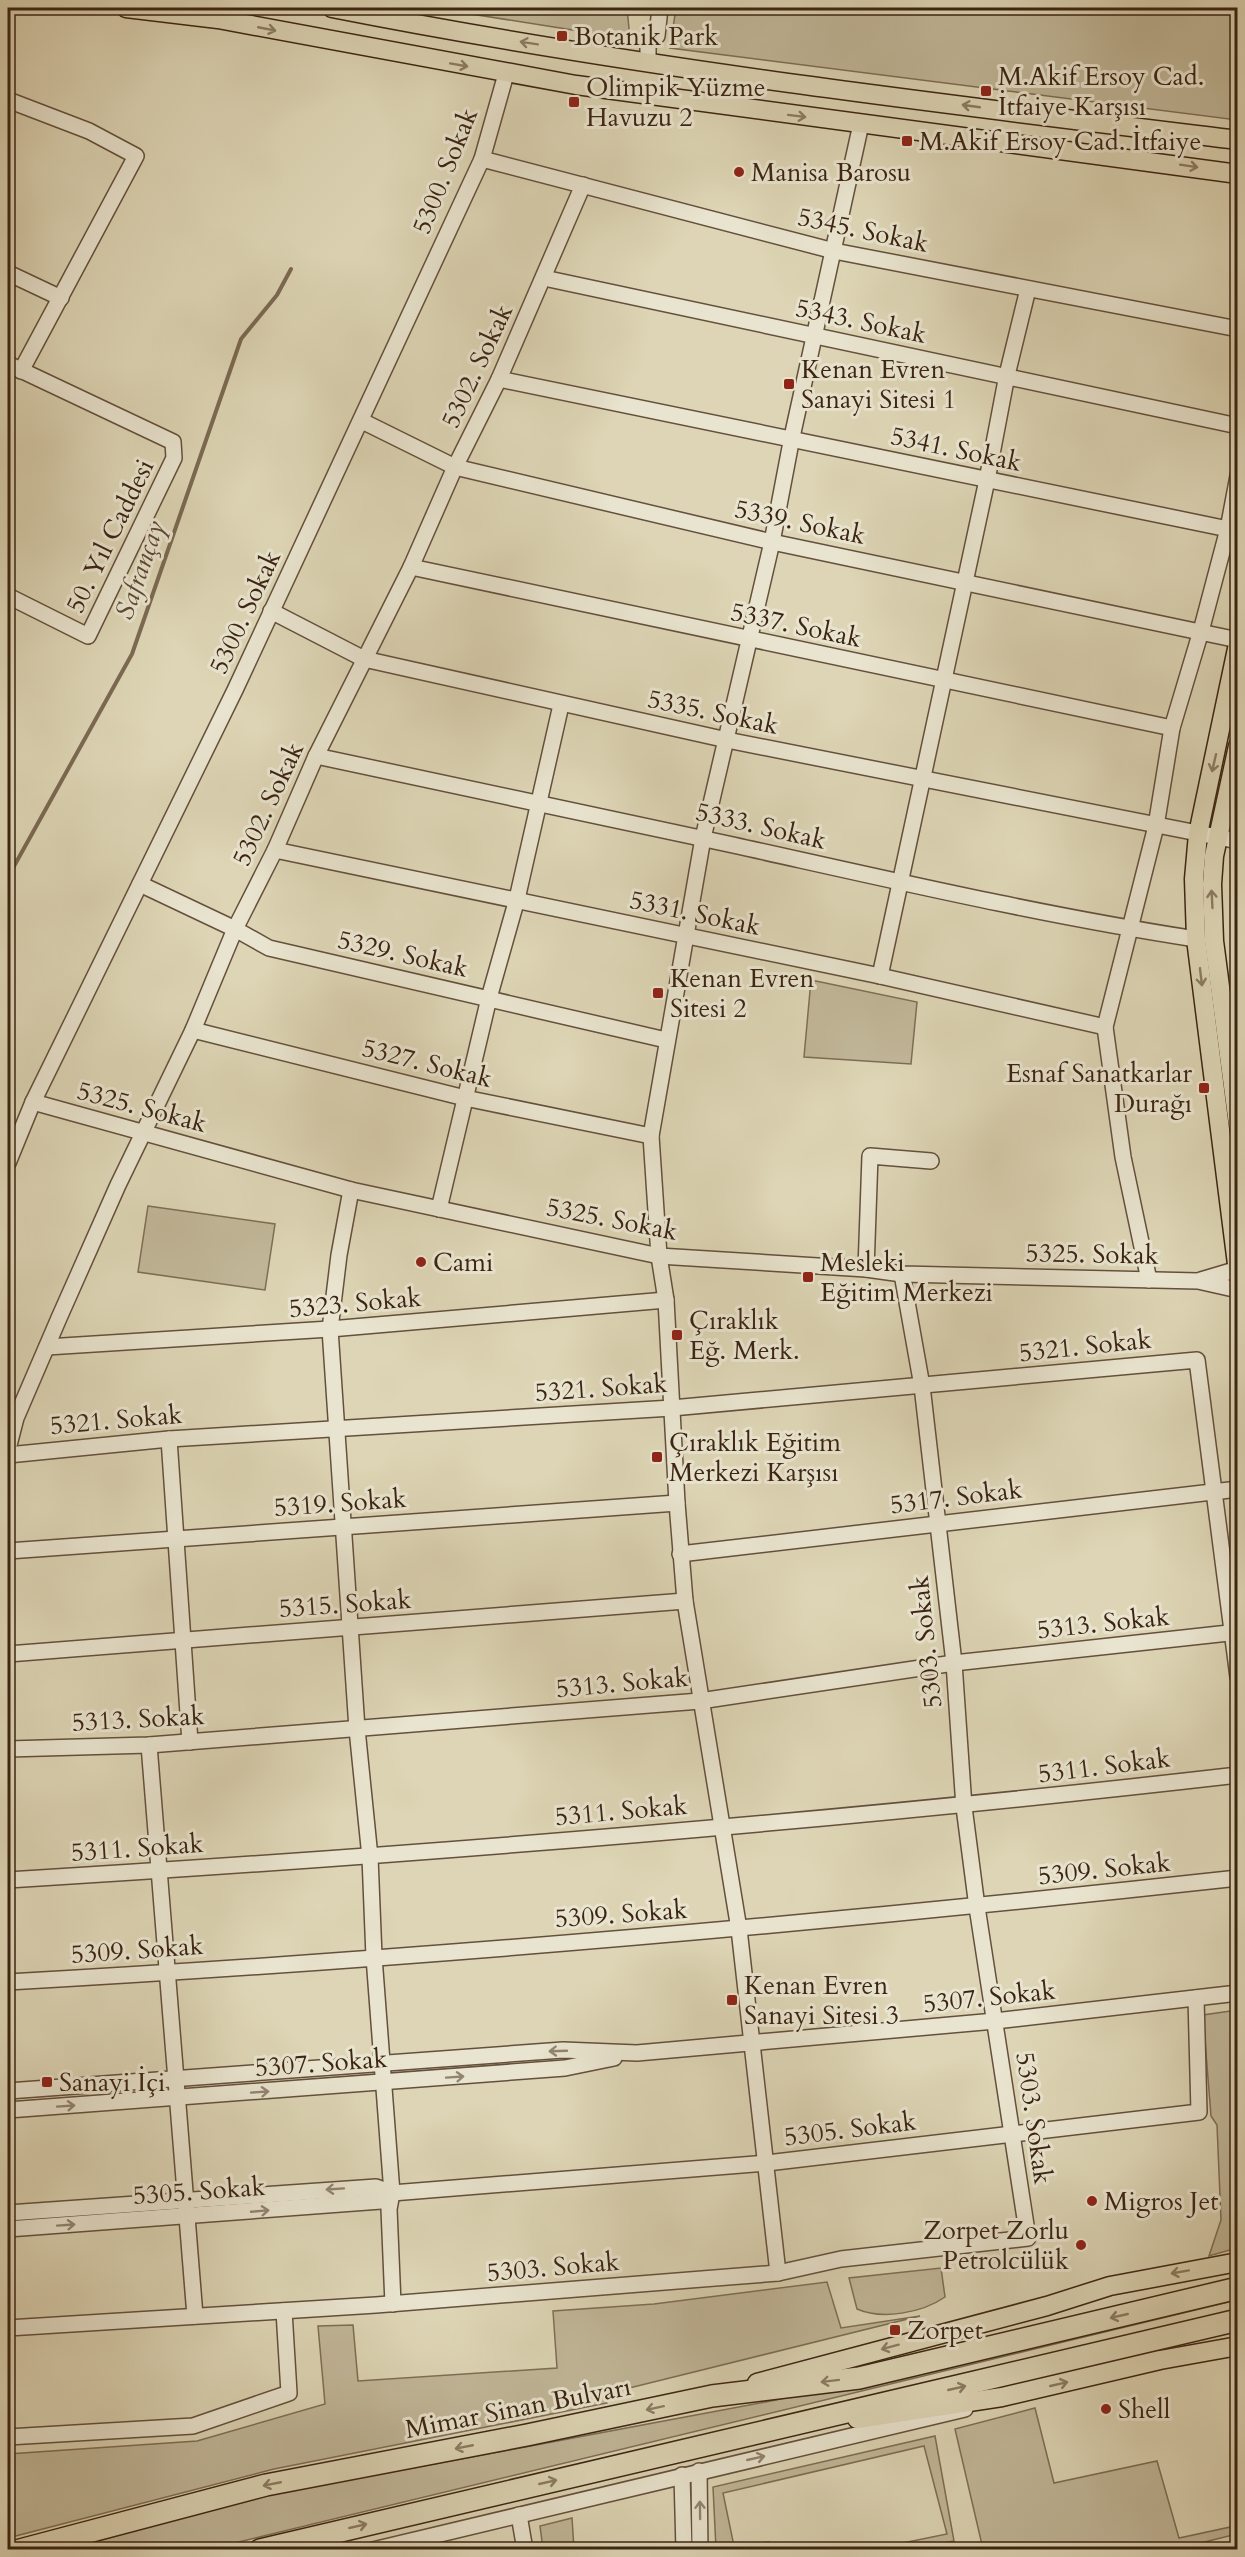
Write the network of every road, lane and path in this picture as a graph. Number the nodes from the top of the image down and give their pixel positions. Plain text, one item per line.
1 (126, 8) edge
2 (332, 8) edge
3 (660, 8) edge
4 (648, 61) junction
5 (506, 74) junction
6 (8, 100) edge
7 (861, 124) junction
8 (1238, 140) edge
9 (482, 159) junction
10 (1238, 174) edge
11 (584, 185) junction
12 (834, 251) junction
13 (8, 273) edge
14 (544, 278) junction
15 (1028, 289) junction
16 (61, 298) junction
17 (1238, 329) edge
18 (814, 336) junction
19 (14, 368) edge
20 (1007, 375) junction
21 (499, 379) junction
22 (362, 421) junction
23 (1238, 426) edge
24 (792, 437) junction
25 (455, 467) junction
26 (1238, 476) edge
27 (987, 480) junction
28 (1234, 530) edge
29 (772, 542) junction
30 (411, 567) junction
31 (966, 582) junction
32 (8, 596) edge
33 (272, 611) junction
34 (1201, 631) junction
35 (750, 640) junction
36 (1238, 642) edge
37 (364, 659) junction
38 (945, 681) junction
39 (561, 705) junction
40 (1172, 728) junction
41 (727, 740) junction
42 (1238, 746) edge
43 (316, 756) junction
44 (924, 780) junction
45 (540, 802) junction
46 (1156, 826) junction
47 (1198, 834) junction
48 (1218, 837) junction
49 (703, 838) junction
50 (1238, 841) edge
51 (275, 849) junction
52 (900, 882) junction
53 (140, 885) junction
54 (517, 900) junction
55 (235, 929) junction
56 (1131, 929) junction
57 (686, 937) junction
58 (1196, 939) junction
59 (880, 976) junction
60 (489, 998) junction
61 (1105, 1027) junction
62 (193, 1030) junction
63 (666, 1040) junction
64 (1233, 1056) edge
65 (465, 1098) junction
66 (33, 1102) junction
67 (1238, 1124) edge
68 (146, 1132) junction
69 (651, 1136) junction
70 (931, 1161) dead end
71 (8, 1163) edge
72 (351, 1190) junction
73 (439, 1209) junction
74 (659, 1256) junction
75 (866, 1269) junction
76 (1237, 1270) edge
77 (902, 1274) junction
78 (1149, 1280) junction
79 (1198, 1281) junction
80 (1238, 1290) edge
81 (666, 1300) junction
82 (330, 1329) junction
83 (47, 1347) junction
84 (922, 1386) junction
85 (672, 1408) junction
86 (338, 1428) junction
87 (169, 1439) junction
88 (8, 1449) edge
89 (8, 1455) edge
90 (1238, 1489) edge
91 (1214, 1492) junction
92 (677, 1503) junction
93 (938, 1523) junction
94 (344, 1527) junction
95 (175, 1539) junction
96 (8, 1551) edge
97 (680, 1554) junction
98 (685, 1601) junction
99 (352, 1628) junction
100 (1235, 1632) edge
101 (182, 1638) junction
102 (8, 1654) edge
103 (954, 1663) junction
104 (1238, 1677) edge
105 (700, 1701) junction
106 (357, 1729) junction
107 (190, 1742) junction
108 (149, 1745) junction
109 (8, 1749) edge
110 (1238, 1775) edge
111 (964, 1807) junction
112 (722, 1827) junction
113 (370, 1857) junction
114 (158, 1871) junction
115 (1238, 1878) edge
116 (8, 1880) edge
117 (976, 1907) junction
118 (739, 1929) junction
119 (374, 1957) junction
120 (165, 1973) junction
121 (8, 1982) edge
122 (1238, 1993) edge
123 (1196, 1998) junction
124 (995, 2021) junction
125 (754, 2043) junction
126 (637, 2053) junction
127 (384, 2062) junction
128 (175, 2077) junction
129 (385, 2082) junction
130 (8, 2091) edge
131 (178, 2098) junction
132 (8, 2110) edge
133 (1013, 2134) junction
134 (767, 2163) junction
135 (392, 2193) junction
136 (184, 2200) junction
137 (8, 2213) edge
138 (185, 2217) junction
139 (8, 2229) edge
140 (1238, 2262) edge
141 (778, 2272) junction
142 (1238, 2288) edge
143 (393, 2304) junction
144 (284, 2311) junction
145 (195, 2316) junction
146 (1238, 2320) edge
147 (8, 2328) edge
148 (1238, 2346) edge
149 (712, 2396) junction
150 (1002, 2397) junction
151 (8, 2437) edge
152 (696, 2449) junction
153 (699, 2471) junction
154 (682, 2475) junction
155 (519, 2515) junction
156 (20, 2550) edge
157 (260, 2550) edge
158 (373, 2550) edge
159 (525, 2550) edge
160 (684, 2550) edge
161 (700, 2550) edge

1 -> 5 main road
4 -> 2 main road
3 - 4 street
8 -> 4 main road
5 -> 7 main road
5 - 9 street, 5300. Sokak
6 - 16 street
7 -> 10 main road
7 - 12 street
9 - 11 street, 5345. Sokak
9 - 22 street, 5300. Sokak
11 - 12 street, 5345. Sokak
11 - 14 street, 5302. Sokak
12 - 15 street, 5345. Sokak
12 - 18 street
13 - 16 street
14 - 18 street, 5343. Sokak
14 - 21 street, 5302. Sokak
15 - 17 street, 5345. Sokak
15 - 20 street
16 - 19 street
18 - 20 street, 5343. Sokak
18 - 24 street
19 - 32 street, 50. Yıl Caddesi
20 - 23 street, 5343. Sokak
20 - 27 street
21 - 24 street, 5341. Sokak
21 - 25 street, 5302. Sokak
22 - 25 street, 5339. Sokak
22 - 33 street, 5300. Sokak
24 - 27 street, 5341. Sokak
24 - 29 street
25 - 29 street, 5339. Sokak
25 - 30 street, 5302. Sokak
26 - 28 street
27 - 28 street, 5341. Sokak
27 - 31 street
28 - 34 street
29 - 31 street, 5339. Sokak
29 - 35 street
30 - 35 street, 5337. Sokak
30 - 37 street, 5302. Sokak
31 - 34 street, 5339. Sokak
31 - 38 street
33 - 37 street, 5335. Sokak
33 - 53 street, 5300. Sokak
34 - 36 street, 5339. Sokak
34 - 40 street
35 - 38 street, 5337. Sokak
35 - 41 street
36 -> 47 main road
37 - 39 street, 5335. Sokak
37 - 43 street, 5302. Sokak
38 - 40 street, 5337. Sokak
38 - 44 street
39 - 41 street, 5335. Sokak
39 - 45 street
40 - 46 street
41 - 44 street, 5335. Sokak
41 - 49 street
42 - 48 main road
43 - 45 street, 5333. Sokak
43 - 51 street, 5302. Sokak
44 - 46 street, 5335. Sokak
44 - 52 street
45 - 49 street, 5333. Sokak
45 - 54 street
46 - 47 street, 5335. Sokak
46 - 56 street
47 - 48 street, 5335. Sokak
47 - 58 main road
48 - 50 street, 5335. Sokak
64 -> 48 main road
49 - 52 street, 5333. Sokak
49 - 57 street
51 - 54 street, 5331. Sokak
51 - 55 street, 5302. Sokak
52 - 56 street, 5333. Sokak
52 - 59 street
53 - 55 street, 5329. Sokak
53 - 66 street, 5300. Sokak
54 - 57 street, 5331. Sokak
54 - 60 street
55 - 60 street, 5329. Sokak
55 - 62 street, 5302. Sokak
56 - 58 street, 5333. Sokak
56 - 61 street
57 - 59 street, 5331. Sokak
57 - 63 street
58 -> 76 main road
59 - 61 street, 5331. Sokak
60 - 63 street, 5329. Sokak
60 - 65 street
61 - 78 street
62 - 65 street, 5327. Sokak
62 - 68 street, 5302. Sokak
63 - 69 street
64 - 67 main road
65 - 69 street, 5327. Sokak
65 - 73 street
66 - 68 street, 5325. Sokak
66 - 71 street, 5300. Sokak
68 - 72 street, 5325. Sokak
68 - 83 street, 5302. Sokak
69 - 74 street
70 - 75 street
72 - 73 street, 5325. Sokak
72 - 82 street
73 - 74 street, 5325. Sokak
74 - 75 street, 5325. Sokak
74 - 81 street
75 - 77 street, 5325. Sokak
76 - 79 street
77 - 78 street, 5325. Sokak
77 - 84 street, 5303. Sokak
78 - 79 street, 5325. Sokak
79 - 80 street
81 - 82 street, 5323. Sokak
81 - 85 street
82 - 83 street, 5323. Sokak
82 - 86 street
83 - 88 street, 5302. Sokak
84 - 85 street, 5321. Sokak
84 - 91 street, 5321. Sokak
84 - 93 street, 5303. Sokak
85 - 86 street, 5321. Sokak
85 - 92 street
86 - 87 street, 5321. Sokak
86 - 94 street
87 - 89 street, 5321. Sokak
87 - 95 street
90 - 91 street, 5317. Sokak
91 - 93 street, 5317. Sokak
91 - 100 street
92 - 94 street, 5319. Sokak
92 - 97 street
93 - 97 street, 5317. Sokak
93 - 103 street, 5303. Sokak
94 - 95 street, 5319. Sokak
94 - 99 street
95 - 96 street, 5319. Sokak
95 - 101 street
97 - 98 street
98 - 99 street, 5315. Sokak
98 - 105 street
99 - 101 street, 5315. Sokak
99 - 106 street
100 - 103 street, 5313. Sokak
100 - 104 street
101 - 102 street, 5315. Sokak
101 - 107 street
103 - 105 street, 5313. Sokak
103 - 111 street, 5303. Sokak
105 - 106 street, 5313. Sokak
105 - 112 street
106 - 107 street, 5313. Sokak
106 - 113 street
107 - 108 street, 5313. Sokak
108 - 109 street, 5313. Sokak
108 - 114 street
110 - 111 street, 5311. Sokak
111 - 112 street, 5311. Sokak
111 - 117 street, 5303. Sokak
112 - 113 street, 5311. Sokak
112 - 118 street
113 - 114 street, 5311. Sokak
113 - 119 street
114 - 116 street, 5311. Sokak
114 - 120 street
115 - 117 street, 5309. Sokak
117 - 118 street, 5309. Sokak
117 - 124 street, 5303. Sokak
118 - 119 street, 5309. Sokak
118 - 125 street
119 - 120 street, 5309. Sokak
119 - 127 street
120 - 121 street, 5309. Sokak
120 - 128 street
122 - 123 street, 5307. Sokak
123 - 124 street, 5307. Sokak
123 - 133 street, 5305. Sokak
124 - 125 street, 5307. Sokak
124 - 133 street, 5303. Sokak
125 - 126 street, 5307. Sokak
125 - 134 street
126 -> 127 street, 5307. Sokak
129 -> 126 street, 5307. Sokak
127 - 128 street, 5307. Sokak
127 - 129 street
128 - 130 street, 5307. Sokak
128 - 131 street
131 -> 129 street, 5307. Sokak
129 - 135 street
132 -> 131 street, 5307. Sokak
131 - 136 street
133 - 134 street, 5305. Sokak
133 - 141 street, 5303. Sokak
134 - 135 street, 5305. Sokak
134 - 141 street
135 -> 136 street, 5305. Sokak
138 -> 135 street, 5305. Sokak
135 - 143 street
136 - 137 street, 5305. Sokak
136 - 138 street
139 -> 138 street, 5305. Sokak
138 - 145 street
140 -> 149 main road
141 - 143 street, 5303. Sokak
142 -> 149 highway, Mimar Sinan Bulvarı
143 - 144 street, 5303. Sokak
144 - 145 street, 5303. Sokak
144 - 151 street
145 - 147 street, 5303. Sokak
152 -> 146 highway
150 -> 148 main road
149 -> 156 highway, Mimar Sinan Bulvarı
150 - 152 main road
153 -> 150 street
157 -> 152 highway
153 - 154 street
161 -> 153 street
154 - 155 street
154 - 160 street
155 - 158 street
155 - 159 street

